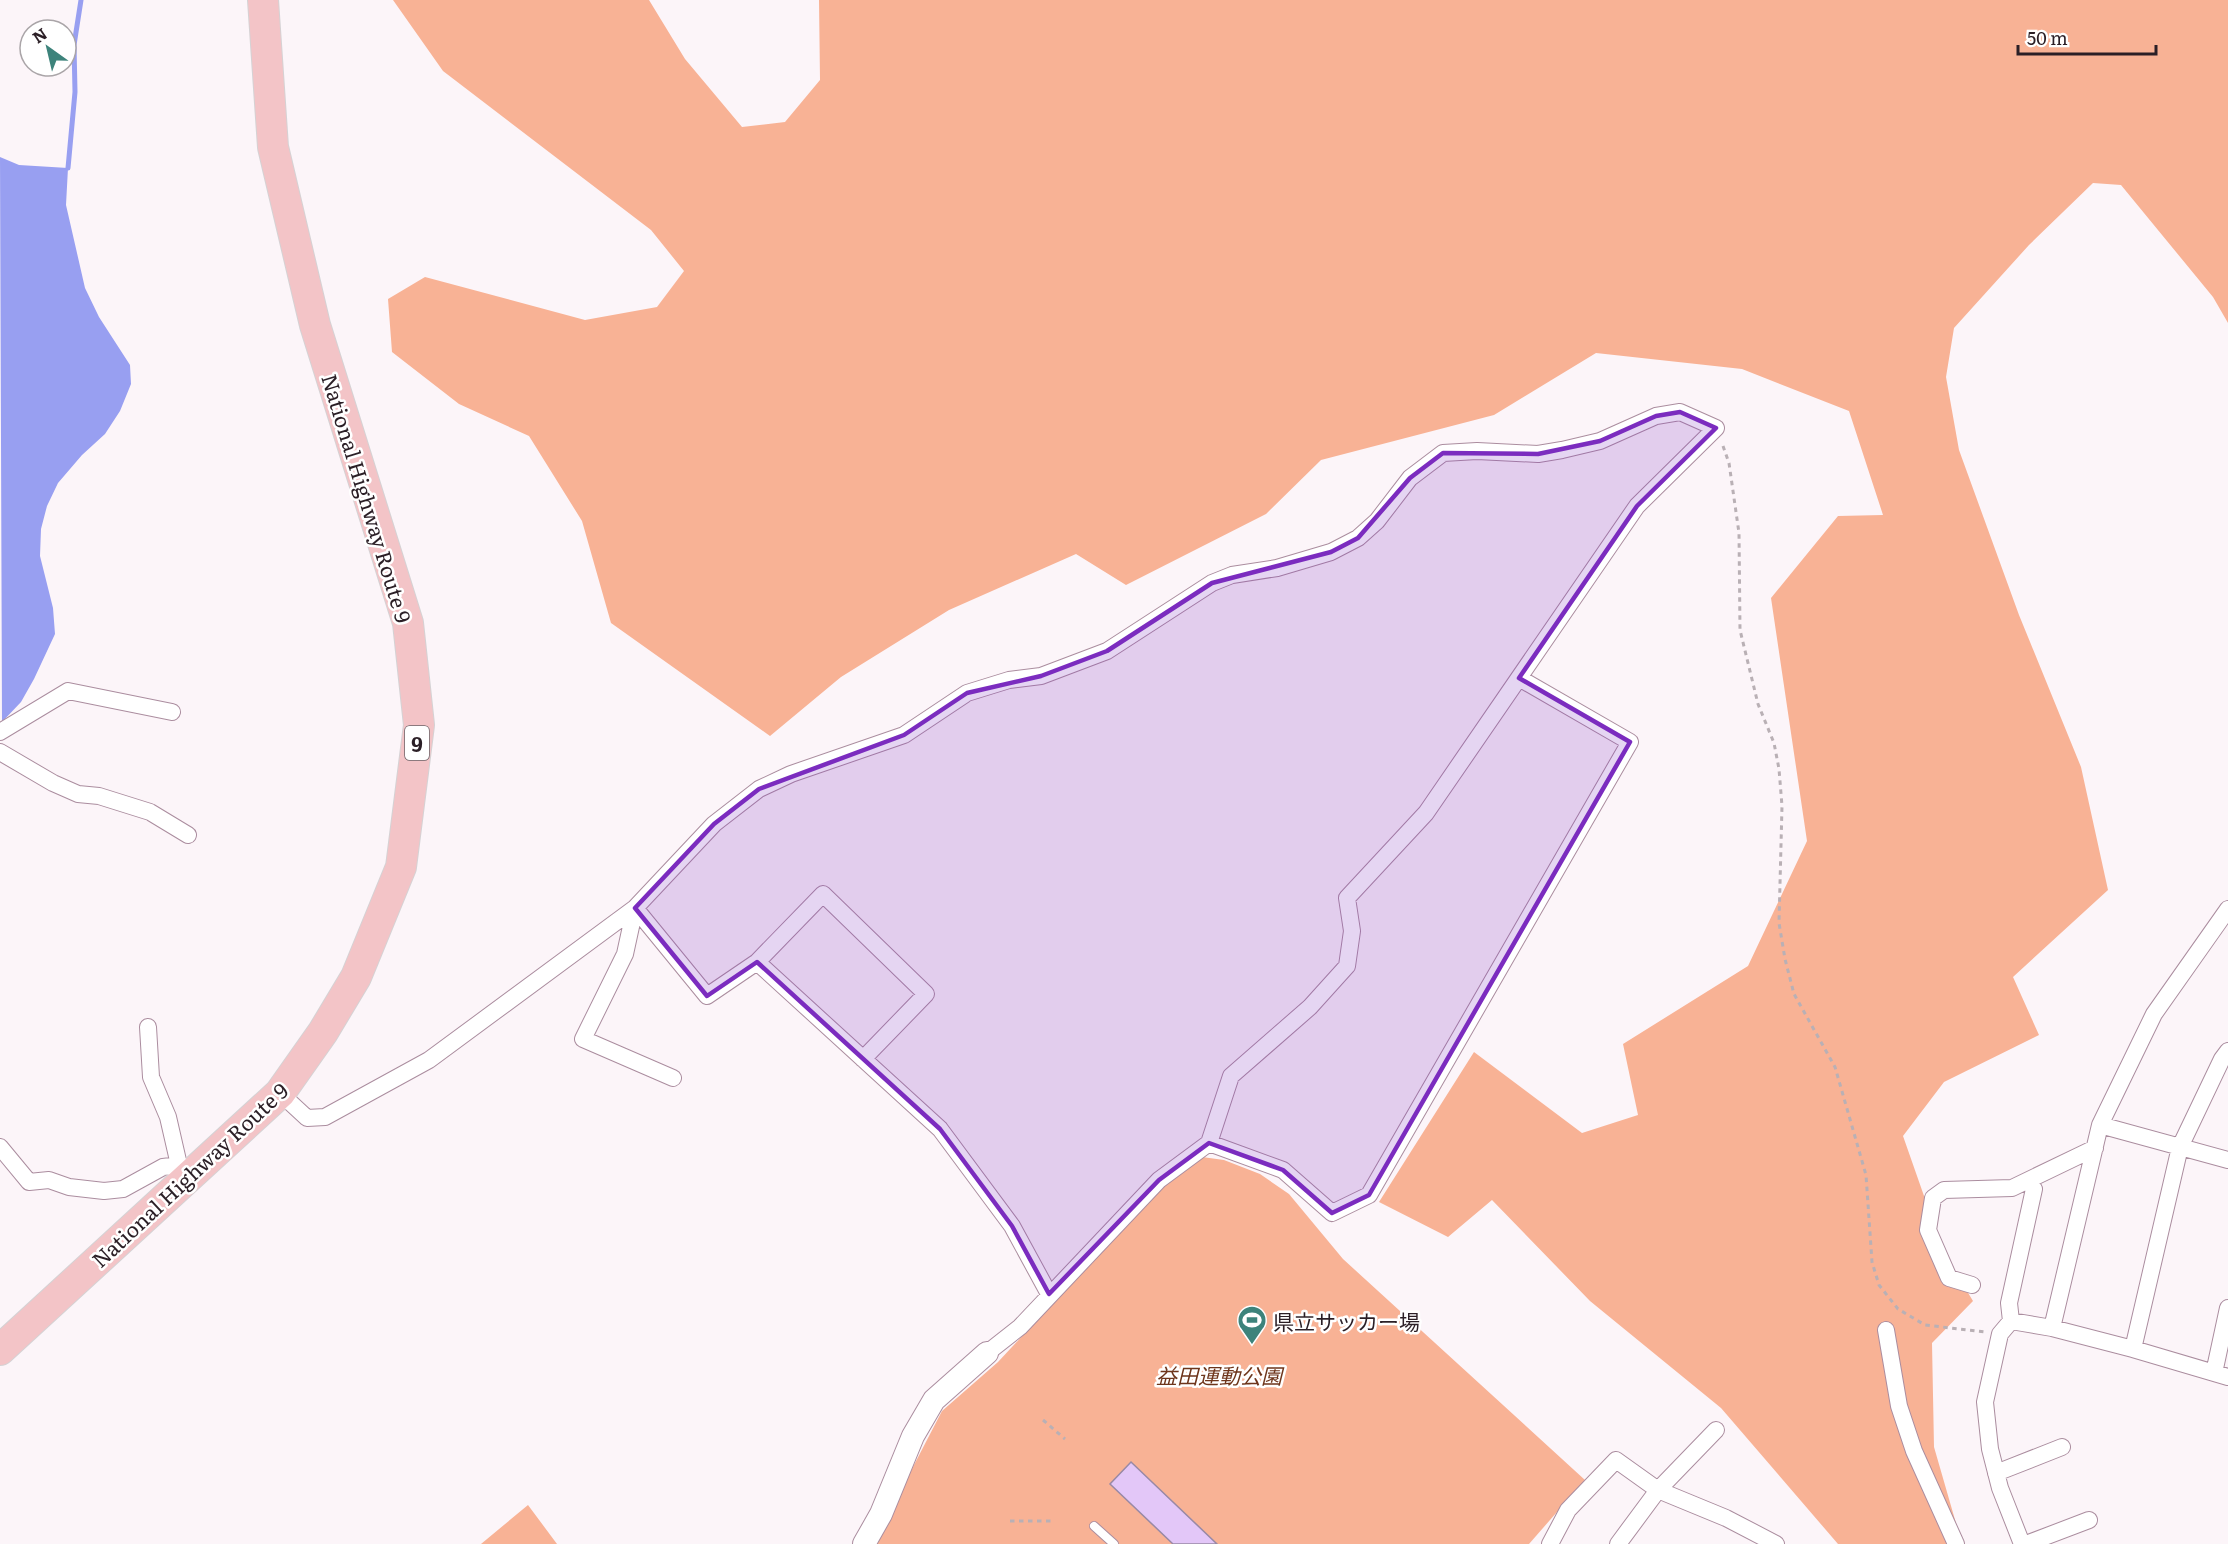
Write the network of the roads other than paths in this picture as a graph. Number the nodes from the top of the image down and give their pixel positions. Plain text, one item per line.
1 (263, 0) edge
2 (1519, 678) junction
3 (172, 712) dead end
4 (0, 732) edge
5 (0, 753) edge
6 (188, 835) dead end
7 (635, 908) junction
8 (2228, 909) edge
9 (757, 962) junction
10 (148, 1028) dead end
11 (2228, 1050) edge
12 (863, 1059) junction
13 (673, 1078) dead end
14 (280, 1093) junction
15 (2100, 1125) junction
16 (1209, 1143) junction
17 (0, 1147) edge
18 (2180, 1147) junction
19 (2095, 1148) junction
20 (2228, 1160) edge
21 (186, 1169) junction
22 (2034, 1189) dead end
23 (1972, 1286) dead end
24 (1049, 1294) junction
25 (2228, 1308) edge
26 (2011, 1321) junction
27 (2052, 1328) junction
28 (1886, 1330) dead end
29 (2133, 1348) junction
30 (0, 1350) edge
31 (987, 1353) joint
32 (2221, 1375) edge
33 (1716, 1430) dead end
34 (2062, 1447) dead end
35 (1996, 1473) junction
36 (1658, 1490) junction
37 (2090, 1520) dead end
38 (1094, 1526) dead end
39 (864, 1544) edge
40 (1114, 1544) edge
41 (1550, 1544) edge
42 (1618, 1544) edge
43 (1776, 1544) edge
44 (1956, 1544) edge
45 (2024, 1544) edge

1 - 14 highway, National Highway Route 9 / 9
2 - 7 street
2 - 16 street
2 - 16 street
3 - 4 street
5 - 6 street
7 - 9 street
7 - 13 street
7 - 14 street
8 - 15 street
9 - 12 street
9 - 12 street
10 - 21 street
11 - 18 street
12 - 24 street
14 - 21 highway, National Highway Route 9 / 9
15 - 18 street
15 - 19 street
16 - 24 street
17 - 21 street
18 - 20 street
18 - 29 street
19 - 23 street
19 - 27 street
21 - 30 highway, National Highway Route 9 / 9
22 - 26 street
24 - 31 street
25 - 32 street
26 - 27 street
26 - 35 street
27 - 29 street
28 - 44 street
29 - 32 street
31 - 39 street
33 - 36 street
34 - 35 street
35 - 45 street
36 - 41 street
36 - 42 street
36 - 43 street
37 - 45 street
38 - 40 lane

